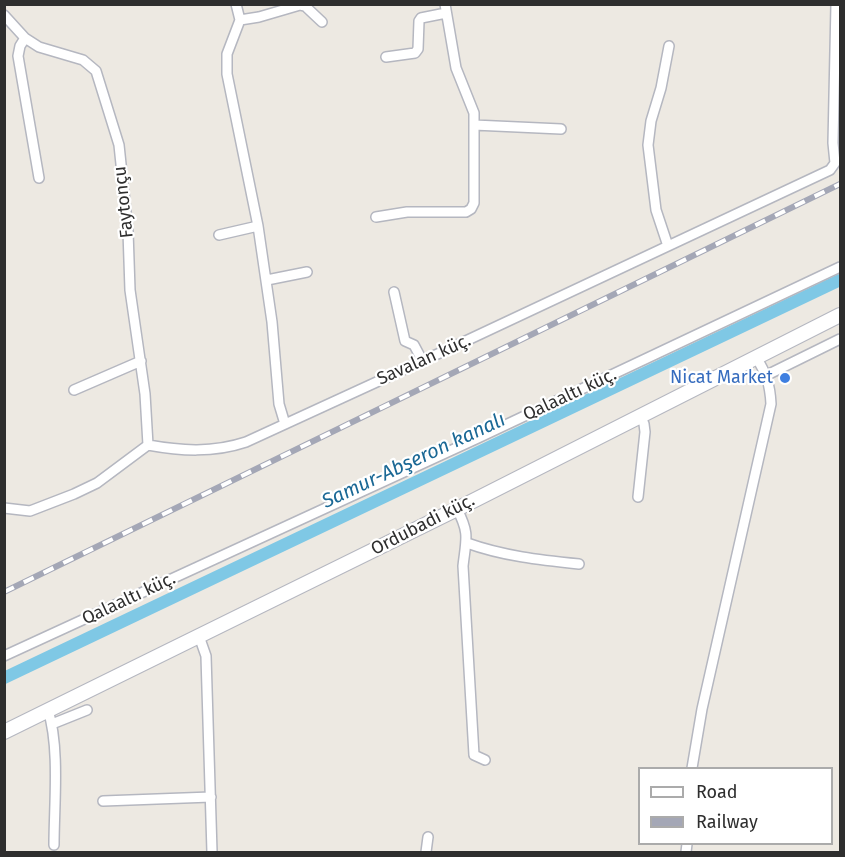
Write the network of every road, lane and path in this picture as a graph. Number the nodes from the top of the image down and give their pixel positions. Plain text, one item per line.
1 (236, 4) edge
2 (836, 4) edge
3 (446, 9) edge
4 (4, 15) edge
5 (240, 20) junction
6 (322, 22) dead end
7 (25, 38) junction
8 (669, 46) dead end
9 (386, 57) dead end
10 (474, 124) junction
11 (561, 129) dead end
12 (39, 178) dead end
13 (376, 217) dead end
14 (258, 226) junction
15 (219, 234) dead end
16 (668, 246) junction
17 (840, 267) edge
18 (307, 272) dead end
19 (267, 280) junction
20 (394, 292) dead end
21 (840, 315) edge
22 (840, 339) edge
23 (756, 357) junction
24 (422, 360) junction
25 (141, 361) junction
26 (767, 375) junction
27 (74, 390) dead end
28 (640, 415) junction
29 (285, 424) junction
30 (148, 445) junction
31 (638, 497) dead end
32 (5, 505) edge
33 (457, 509) junction
34 (467, 543) junction
35 (579, 564) dead end
36 (199, 636) junction
37 (4, 656) edge
38 (87, 710) dead end
39 (50, 717) junction
40 (4, 732) edge
41 (485, 760) dead end
42 (692, 767) edge
43 (211, 797) junction
44 (103, 801) dead end
45 (428, 837) dead end
46 (54, 845) dead end
47 (212, 852) edge
48 (426, 852) edge

1 - 5 street
2 - 16 street, Savalan küç.
3 - 9 street
3 - 10 street
4 - 7 street, Faytonçu
5 - 6 street
5 - 14 street
7 - 12 street
7 - 25 street, Faytonçu
8 - 16 street
10 - 11 street
10 - 13 street
14 - 15 street
14 - 19 street
16 - 24 street, Savalan küç.
17 - 37 street, Qalaaltı küç.
18 - 19 street
19 - 29 street
20 - 24 street
21 - 23 street, Ordubadi küç.
22 - 26 street
23 - 26 street
23 - 28 street, Ordubadi küç.
24 - 29 street, Savalan küç.
25 - 27 street
25 - 30 street, Faytonçu
26 - 42 street
28 - 31 street
28 - 33 street, Ordubadi küç.
29 - 30 street, Savalan küç.
30 - 32 street
33 - 34 street
33 - 36 street, Ordubadi küç.
34 - 35 street
34 - 41 street
36 - 39 street, Ordubadi küç.
36 - 43 street
38 - 39 street
39 - 40 street, Ordubadi küç.
39 - 46 street
43 - 44 street
43 - 47 street
45 - 48 street

